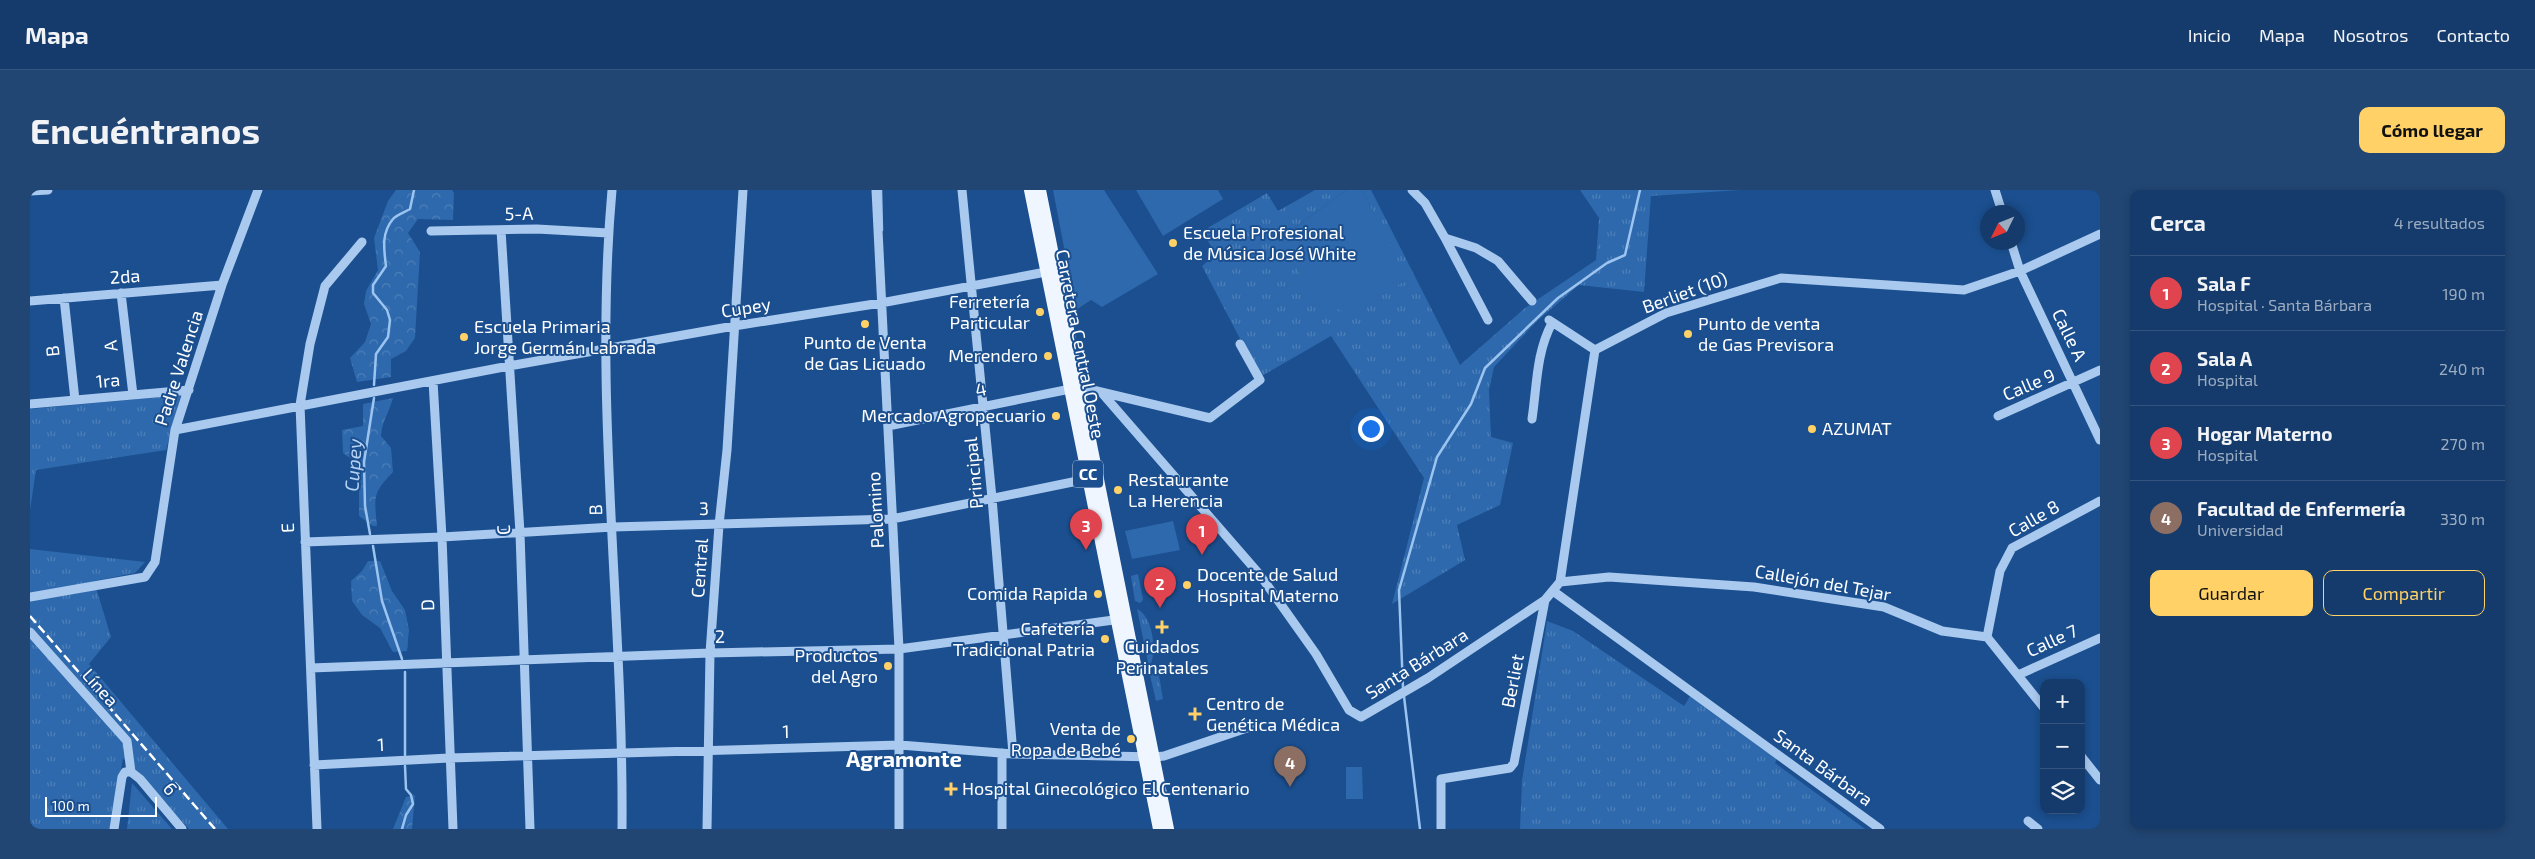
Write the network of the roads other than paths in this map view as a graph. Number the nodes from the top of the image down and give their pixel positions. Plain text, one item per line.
1 (48, 190) edge
2 (258, 190) edge
3 (612, 190) edge
4 (743, 190) edge
5 (876, 190) edge
6 (962, 190) edge
7 (1030, 190) edge
8 (1040, 190) edge
9 (1412, 190) edge
10 (1995, 190) edge
11 (30, 191) edge
12 (2000, 205) edge
13 (501, 230) junction
14 (431, 232) dead end
15 (608, 233) junction
16 (2100, 234) edge
17 (1445, 238) junction
18 (362, 242) dead end
19 (2013, 250) edge
20 (1052, 270) junction
21 (2020, 271) junction
22 (222, 285) junction
23 (973, 287) junction
24 (121, 294) junction
25 (64, 298) junction
26 (30, 301) edge
27 (1532, 301) dead end
28 (882, 303) junction
29 (1488, 320) dead end
30 (734, 326) junction
31 (1240, 344) dead end
32 (605, 350) junction
33 (1595, 350) junction
34 (509, 366) junction
35 (2100, 370) edge
36 (433, 381) junction
37 (2074, 383) junction
38 (1075, 388) junction
39 (189, 390) junction
40 (1102, 393) junction
41 (133, 395) junction
42 (75, 400) junction
43 (30, 404) edge
44 (184, 405) junction
45 (300, 405) junction
46 (984, 406) junction
47 (1998, 416) dead end
48 (1532, 419) dead end
49 (197, 425) junction
50 (888, 426) junction
51 (175, 430) junction
52 (2100, 440) edge
53 (1094, 477) junction
54 (992, 498) junction
55 (2100, 501) edge
56 (892, 519) junction
57 (719, 525) junction
58 (613, 526) junction
59 (520, 532) junction
60 (442, 537) junction
61 (305, 542) junction
62 (1560, 582) junction
63 (1553, 591) junction
64 (30, 597) edge
65 (1545, 600) junction
66 (1122, 618) junction
67 (30, 632) edge
68 (1004, 636) junction
69 (1987, 637) junction
70 (2100, 638) edge
71 (899, 649) junction
72 (710, 653) junction
73 (619, 658) junction
74 (525, 662) junction
75 (446, 664) junction
76 (311, 668) junction
77 (2018, 675) junction
78 (2040, 703) edge
79 (1253, 726) dead end
80 (900, 745) junction
81 (707, 750) junction
82 (623, 752) junction
83 (1002, 753) junction
84 (1013, 754) junction
85 (528, 756) junction
86 (1150, 757) junction
87 (449, 758) junction
88 (2085, 761) edge
89 (314, 764) junction
90 (131, 772) junction
91 (2100, 780) edge
92 (2028, 821) dead end
93 (114, 829) edge
94 (182, 829) edge
95 (317, 829) edge
96 (453, 829) edge
97 (530, 829) edge
98 (622, 829) edge
99 (707, 829) edge
100 (899, 829) edge
101 (1002, 829) edge
102 (1159, 829) edge
103 (1168, 829) edge
104 (1441, 829) edge
105 (1880, 829) edge
106 (2038, 829) edge

1 - 11 street
2 - 22 street, Padre Valencia
3 - 15 street, B
4 - 30 street, Central
5 - 28 street, Palomino
6 - 23 street, Principal
7 - 20 main road, Carretera Central Oeste / CC
8 - 20 main road, Carretera Central Oeste / CC
9 - 17 street
10 - 12 street
13 - 14 street, 5-A
13 - 15 street, 5-A
13 - 34 street, C
15 - 32 street, B
16 - 21 street, Berliet (10)
17 - 27 street
17 - 29 street
18 - 45 street, E
19 - 21 street, Calle A
20 - 23 street, Cupey
20 - 38 main road, Carretera Central Oeste / CC
21 - 33 street, Berliet (10)
21 - 37 street, Calle A
22 - 24 street, 2da
22 - 39 street, Padre Valencia
23 - 28 street, Cupey
23 - 46 street, Principal
24 - 25 street, 2da
24 - 41 street, A
25 - 26 street, 2da
25 - 42 street, B
28 - 30 street, Cupey
28 - 50 street, Palomino
30 - 32 street, Cupey
30 - 57 street, Central
31 - 40 street
32 - 34 street, Cupey
32 - 58 street, B
33 - 48 street
33 - 62 street
34 - 36 street, Cupey
34 - 59 street, C
35 - 37 street, Calle 9
36 - 45 street, Cupey
36 - 60 street, D
37 - 47 street, Calle 9
37 - 52 street, Calle A
38 - 40 street
38 - 46 street, 4
38 - 53 main road, Carretera Central Oeste / CC
39 - 41 street, 1ra
39 - 44 street, Padre Valencia
40 - 65 street, Santa Bárbara
41 - 42 street, 1ra
42 - 43 street, 1ra
44 - 49 street
44 - 51 street, Padre Valencia
45 - 49 street, Cupey
45 - 61 street, E
46 - 50 street, 4
46 - 54 street, Principal
49 - 51 street, Cupey
50 - 56 street, Palomino
51 - 64 street, Padre Valencia
53 - 54 street, 3
53 - 66 main road, Carretera Central Oeste / CC
54 - 56 street, 3
54 - 68 street, Principal
55 - 69 street, Calle 8
56 - 57 street, 3
56 - 71 street, Palomino
57 - 58 street, 3
57 - 72 street, Central
58 - 59 street, 3
58 - 73 street, B
59 - 60 street, 3
59 - 74 street, C
60 - 61 street, 3
60 - 75 street, D
61 - 76 street, E
62 - 63 street, Santa Bárbara
62 - 69 street, Callejón del Tejar
63 - 65 street, Santa Bárbara
63 - 105 street, Santa Bárbara
65 - 104 street, Berliet
66 - 68 street, 2
66 - 86 main road, Carretera Central Oeste / CC
67 - 90 street, Línea
68 - 71 street, 2
68 - 84 street, Principal
69 - 77 street
70 - 77 street, Calle 7
71 - 72 street, 2
71 - 80 street, Palomino
72 - 73 street, 2
72 - 81 street, Central
73 - 74 street, 2
73 - 82 street, B
74 - 75 street, 2
74 - 85 street, C
75 - 76 street, 2
75 - 87 street, D
76 - 89 street, E
77 - 78 street
79 - 86 street, 1
80 - 81 street, 1
80 - 83 street, 1
80 - 100 street, Palomino
81 - 82 street, 1
81 - 99 street, Central
82 - 85 street, 1
82 - 98 street, B
83 - 84 street, 1
83 - 101 street
84 - 86 street, 1
85 - 87 street, 1
85 - 97 street, C
86 - 102 main road, Carretera Central Oeste / CC
86 - 103 main road, Carretera Central Oeste / CC
87 - 89 street, 1
87 - 96 street, D
88 - 91 street
89 - 95 street, E
90 - 93 street
90 - 94 street, 6
92 - 106 street

